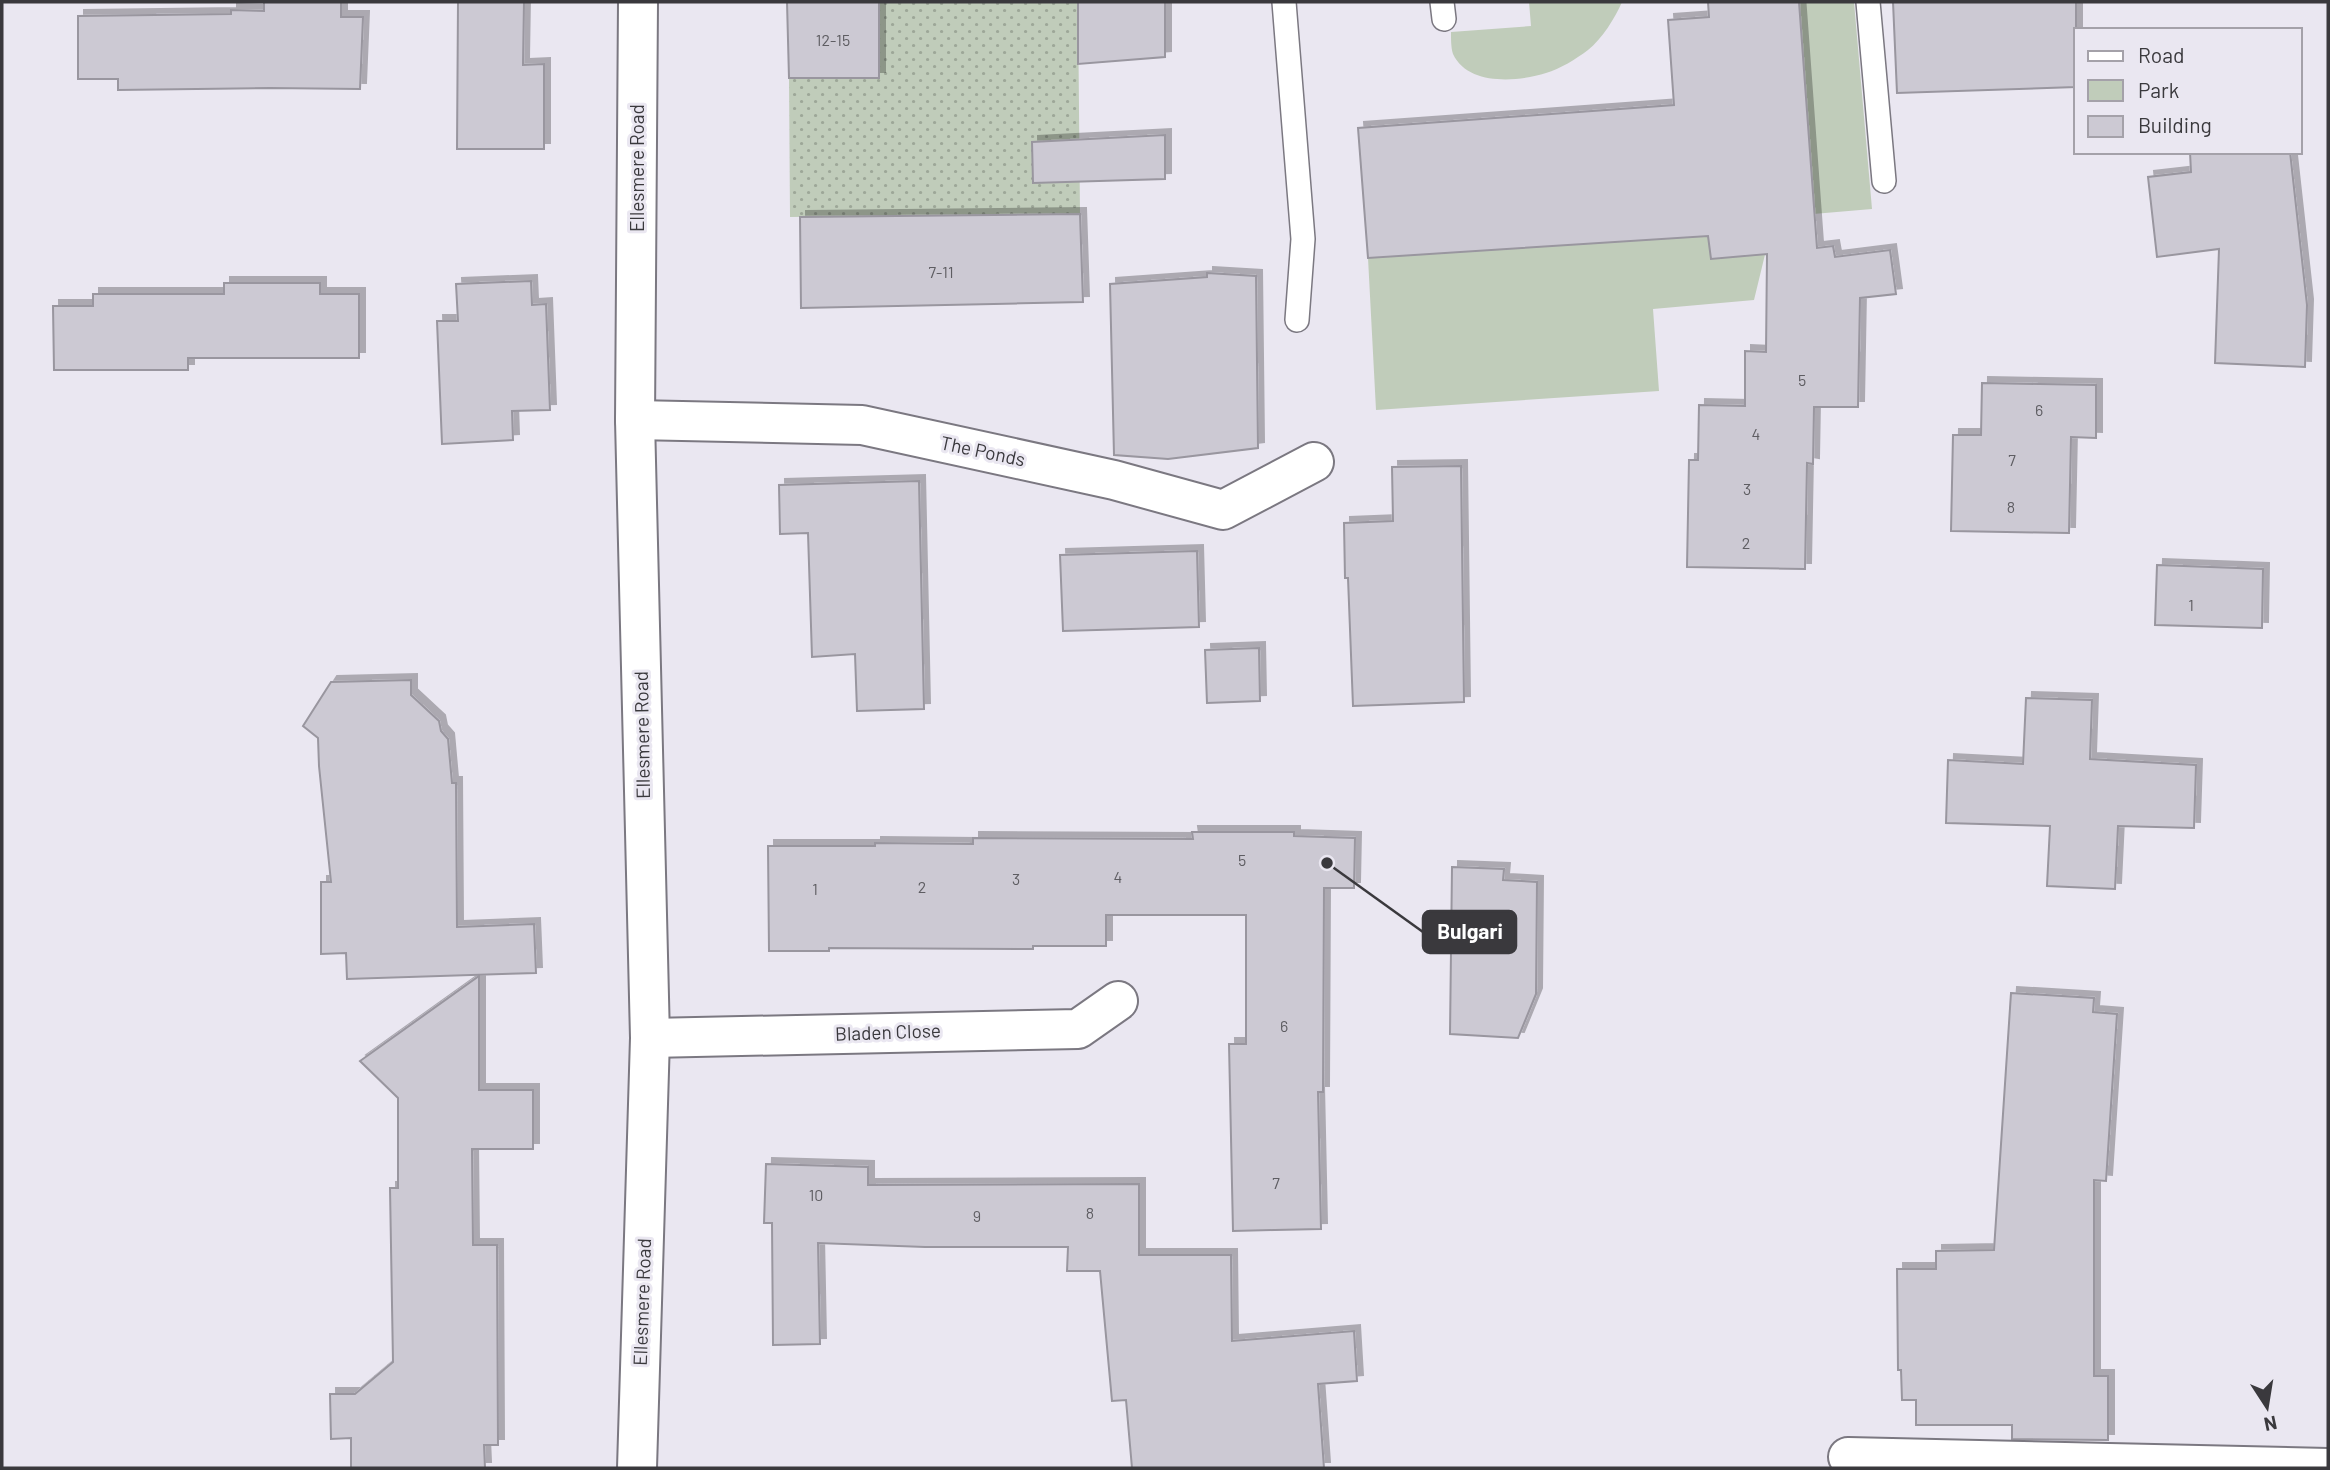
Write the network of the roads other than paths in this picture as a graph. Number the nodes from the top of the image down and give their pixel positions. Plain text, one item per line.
1 (638, 2) edge
2 (1284, 2) edge
3 (1867, 2) edge
4 (1884, 181) dead end
5 (1297, 320) dead end
6 (635, 420) junction
7 (1314, 462) dead end
8 (1118, 1001) dead end
9 (650, 1038) junction
10 (1848, 1457) dead end
11 (637, 1468) edge
12 (2328, 1468) edge

1 - 6 street, Ellesmere Road
2 - 5 lane
3 - 4 lane
6 - 7 street, The Ponds
6 - 9 street, Ellesmere Road
8 - 9 street, Bladen Close
9 - 11 street, Ellesmere Road
10 - 12 street

